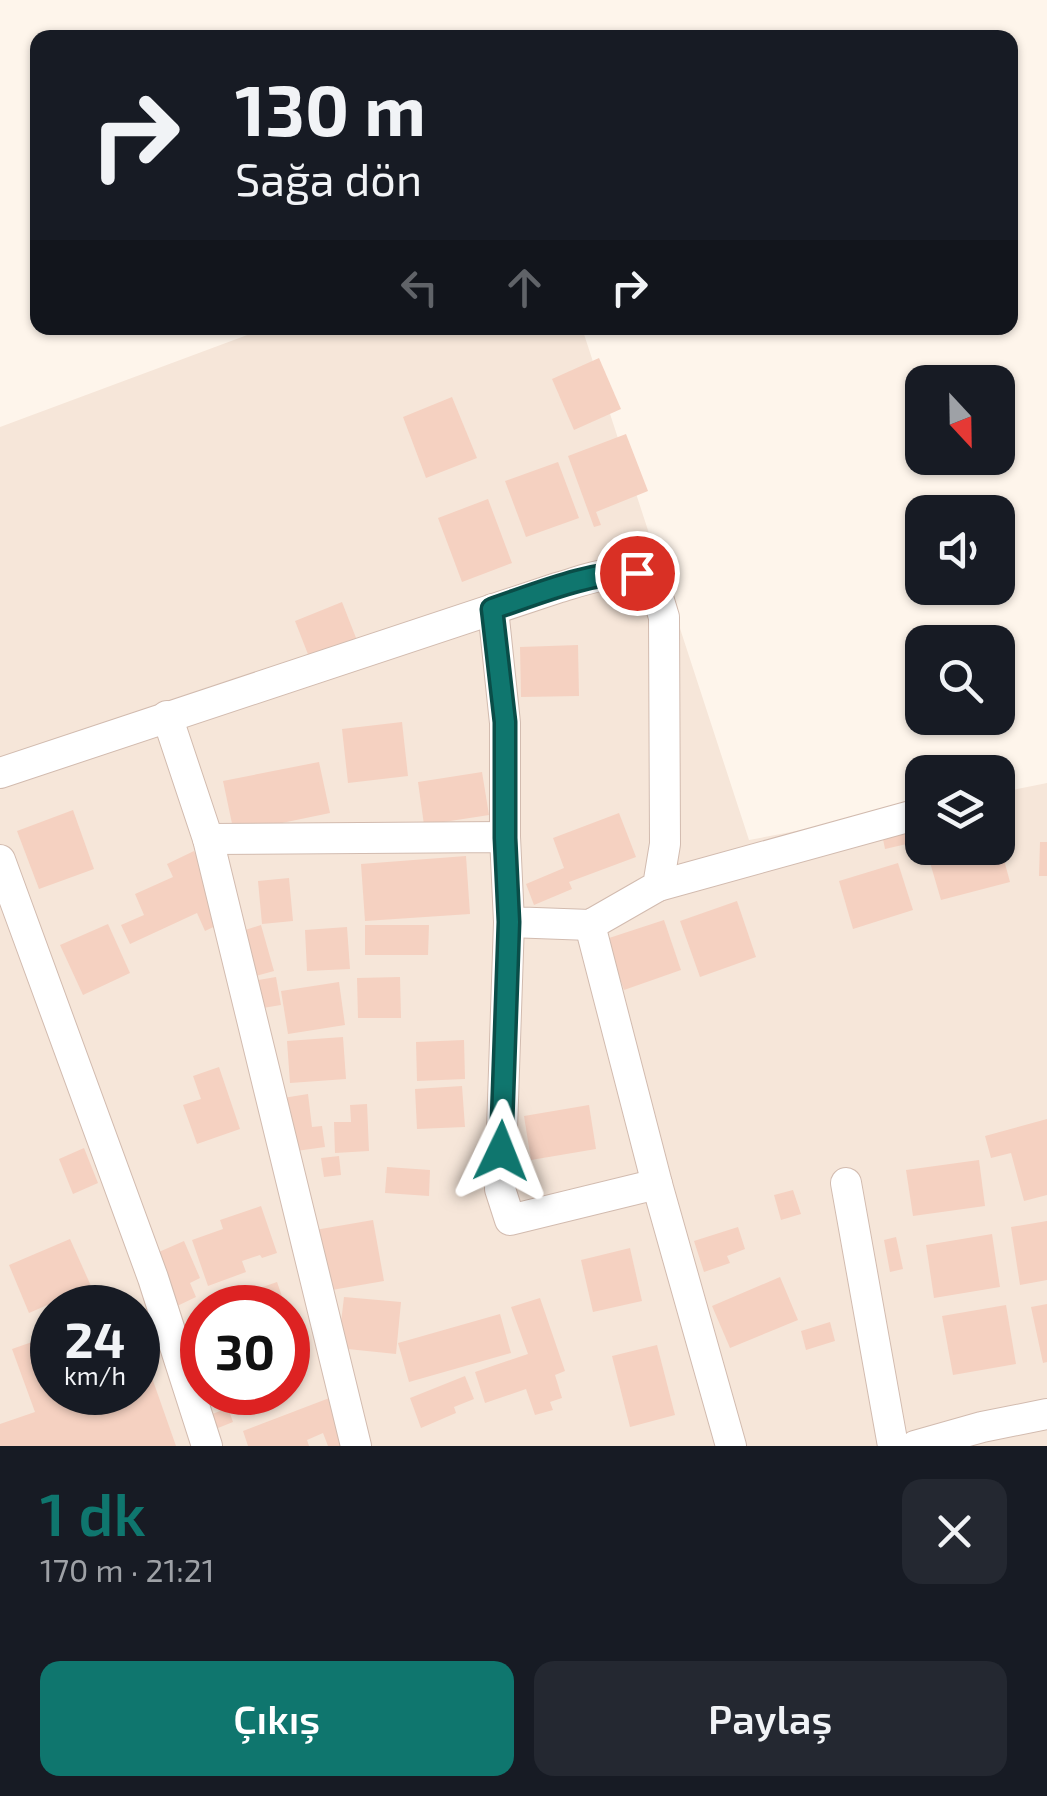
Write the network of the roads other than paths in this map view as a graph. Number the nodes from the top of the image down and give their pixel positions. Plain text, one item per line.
1 (492, 609) junction
2 (168, 716) junction
3 (0, 772) edge
4 (905, 818) edge
5 (505, 838) junction
6 (208, 839) junction
7 (0, 860) edge
8 (658, 886) junction
9 (509, 922) junction
10 (590, 924) junction
11 (846, 1183) dead end
12 (657, 1184) junction
13 (1035, 1426) edge
14 (207, 1446) edge
15 (356, 1446) edge
16 (731, 1446) edge
17 (893, 1446) edge
18 (914, 1446) edge

1 - 2 street
1 - 5 street
1 - 8 street
2 - 3 street
2 - 6 street
4 - 8 street
5 - 6 street
5 - 9 street
6 - 15 street
7 - 14 street
8 - 10 street
9 - 10 street
9 - 12 street
10 - 12 street
11 - 17 street
12 - 16 street
13 - 18 street

